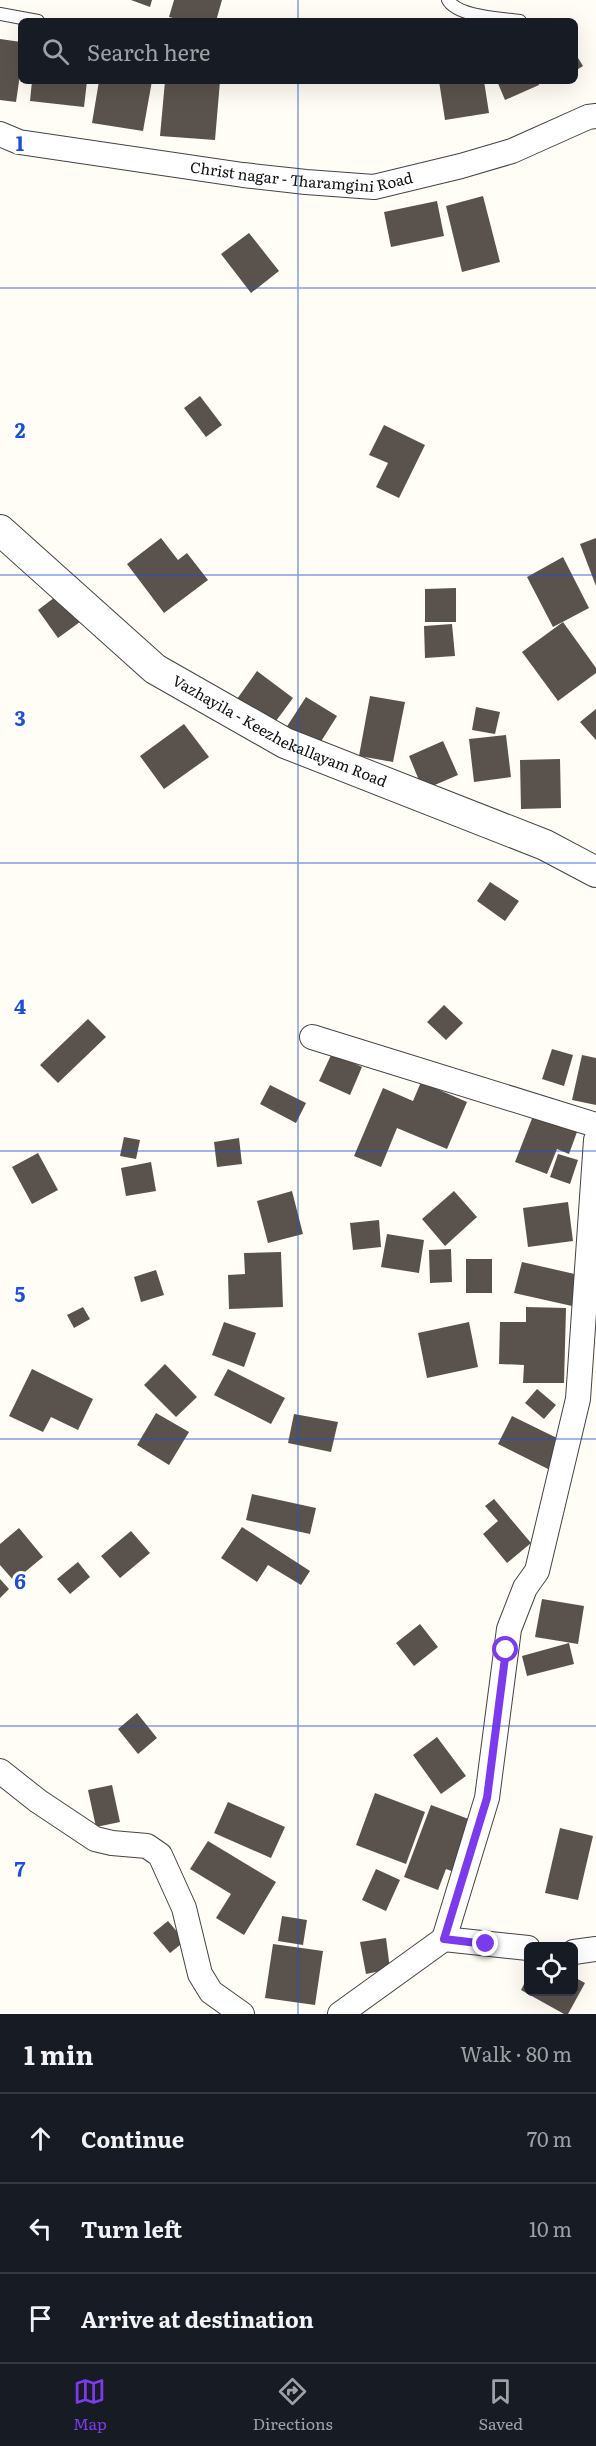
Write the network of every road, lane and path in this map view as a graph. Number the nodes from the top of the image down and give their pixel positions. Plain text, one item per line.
1 (448, 0) edge
2 (0, 14) edge
3 (22, 18) edge
4 (500, 18) edge
5 (596, 116) edge
6 (0, 134) edge
7 (0, 530) edge
8 (596, 872) edge
9 (312, 1037) dead end
10 (596, 1125) edge
11 (596, 1140) edge
12 (0, 1771) edge
13 (444, 1939) junction
14 (524, 1948) edge
15 (596, 1949) edge
16 (578, 1951) edge
17 (242, 2014) edge
18 (340, 2014) edge

1 - 4 lane
2 - 3 lane
5 - 6 street, Christ nagar - Tharamgini Road
7 - 8 street, Vazhayila - Keezhekallayam Road
9 - 10 street
11 - 13 street
12 - 17 street
13 - 14 street
13 - 18 street
15 - 16 street

